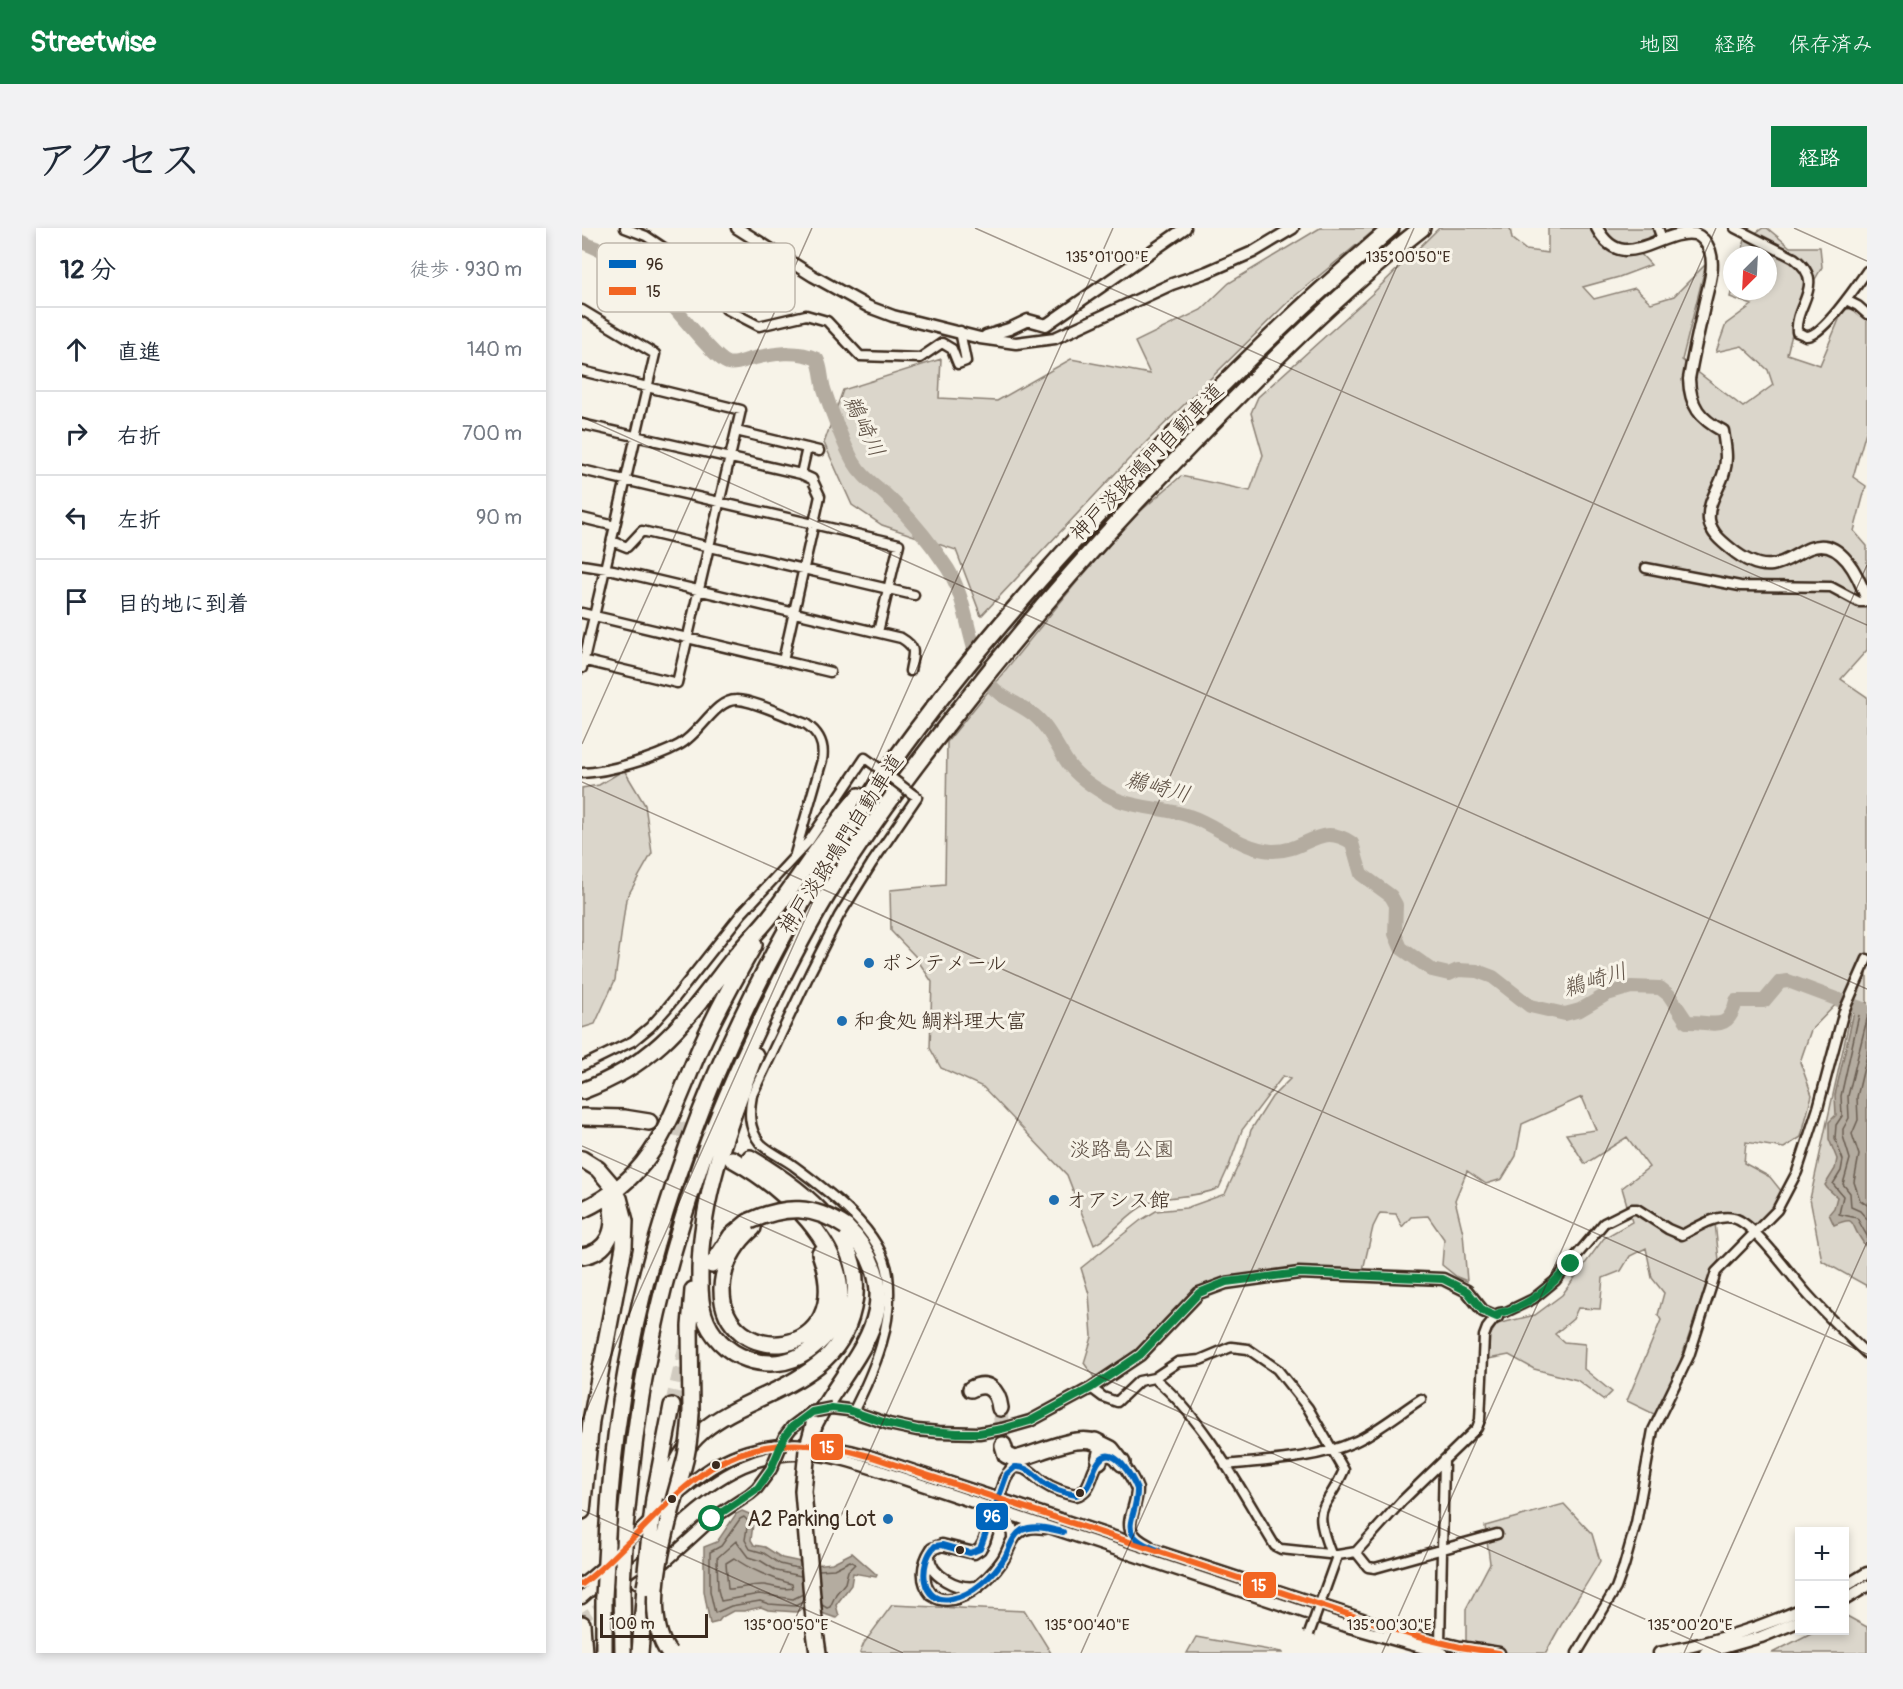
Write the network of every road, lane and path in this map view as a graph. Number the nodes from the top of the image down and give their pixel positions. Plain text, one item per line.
1 (625, 228) edge
2 (737, 228) edge
3 (1185, 228) edge
4 (1293, 228) edge
5 (1391, 228) edge
6 (1422, 228) edge
7 (1596, 228) edge
8 (1735, 228) edge
9 (1689, 230) edge
10 (1659, 232) edge
11 (656, 243) edge
12 (761, 243) edge
13 (795, 265) edge
14 (1867, 271) edge
15 (1846, 300) junction
16 (582, 310) edge
17 (732, 312) edge
18 (1867, 314) edge
19 (960, 331) junction
20 (980, 338) junction
21 (582, 371) edge
22 (648, 387) junction
23 (582, 424) edge
24 (736, 431) junction
25 (636, 436) junction
26 (807, 448) junction
27 (819, 451) dead end
28 (730, 456) junction
29 (582, 470) edge
30 (801, 474) junction
31 (626, 480) junction
32 (719, 502) junction
33 (582, 518) edge
34 (814, 524) junction
35 (615, 526) junction
36 (612, 541) junction
37 (709, 547) junction
38 (582, 565) edge
39 (1646, 568) dead end
40 (605, 569) junction
41 (804, 569) junction
42 (888, 589) junction
43 (699, 590) junction
44 (914, 595) dead end
45 (1867, 601) edge
46 (582, 613) edge
47 (794, 613) junction
48 (594, 616) junction
49 (878, 632) junction
50 (688, 638) junction
51 (783, 661) junction
52 (583, 663) edge
53 (910, 671) dead end
54 (830, 672) dead end
55 (903, 748) junction
56 (582, 773) edge
57 (794, 858) junction
58 (777, 908) junction
59 (1867, 959) edge
60 (786, 971) junction
61 (582, 1066) edge
62 (582, 1091) edge
63 (582, 1118) edge
64 (582, 1126) edge
65 (582, 1159) edge
66 (582, 1166) edge
67 (790, 1201) junction
68 (582, 1210) edge
69 (752, 1224) junction
70 (702, 1234) junction
71 (1755, 1234) junction
72 (582, 1256) edge
73 (712, 1265) dead end
74 (1497, 1317) junction
75 (1867, 1354) edge
76 (1154, 1378) junction
77 (1091, 1388) junction
78 (971, 1389) dead end
79 (1421, 1399) dead end
80 (672, 1406) tunnel mouth
81 (1000, 1408) tunnel mouth
82 (854, 1412) junction
83 (813, 1419) junction
84 (1089, 1440) junction
85 (1003, 1445) dead end
86 (1333, 1449) junction
87 (1444, 1460) junction
88 (1099, 1461) junction
89 (1122, 1464) junction
90 (1226, 1465) junction
91 (660, 1496) junction
92 (958, 1497) junction
93 (582, 1510) edge
94 (1130, 1519) junction
95 (1082, 1526) junction
96 (1063, 1532) junction
97 (1497, 1534) dead end
98 (1013, 1540) junction
99 (1444, 1550) junction
100 (929, 1552) junction
101 (1356, 1552) junction
102 (1335, 1556) junction
103 (1185, 1560) junction
104 (1867, 1573) edge
105 (582, 1584) edge
106 (1849, 1584) edge
107 (634, 1585) junction
108 (1867, 1586) edge
109 (976, 1587) junction
110 (1849, 1597) edge
111 (582, 1598) edge
112 (1795, 1612) edge
113 (1795, 1623) edge
114 (582, 1624) edge
115 (1309, 1634) dead end
116 (1441, 1648) edge
117 (584, 1653) edge
118 (603, 1653) edge
119 (623, 1653) edge
120 (640, 1653) edge
121 (669, 1653) edge
122 (818, 1653) edge
123 (1499, 1653) edge
124 (1577, 1653) edge
125 (1659, 1653) edge
126 (1705, 1653) edge

1 - 11 street
2 - 12 street
3 - 20 street
4 - 20 street
5 - 55 highway, 神戸淡路鳴門自動車道
6 - 60 highway, 神戸淡路鳴門自動車道
7 - 10 street
8 - 15 street
9 - 10 street
9 - 45 street
13 - 19 street
14 - 15 street
15 - 18 street
16 - 22 street
17 - 19 street
19 - 20 street
21 - 22 street
22 - 24 street
22 - 25 street
23 - 25 street
24 - 26 street
24 - 28 street
25 - 28 street
25 - 31 street
26 - 27 street
26 - 30 street
28 - 30 street
28 - 32 street
29 - 31 street
30 - 34 street
31 - 32 street
31 - 35 street
32 - 34 street
32 - 37 street
33 - 35 street
34 - 41 street
34 - 42 street
35 - 36 street
36 - 37 street
36 - 40 street
37 - 41 street
37 - 43 street
38 - 40 street
39 - 45 street
40 - 43 street
40 - 48 street
41 - 42 street
41 - 47 street
42 - 44 street
42 - 49 street
43 - 47 street
43 - 50 street
46 - 48 street
47 - 49 street
47 - 51 street
48 - 50 street
48 - 52 street
49 - 53 street
50 - 51 street
50 - 52 street
51 - 54 street
55 - 58 highway
55 - 118 highway, 神戸淡路鳴門自動車道, bridge
56 - 57 street
57 - 61 street
57 - 82 street, bridge
58 - 62 highway
58 - 68 highway
59 - 71 street
60 - 70 highway
60 - 107 highway, 神戸淡路鳴門自動車道, bridge
63 - 64 highway
65 - 66 highway
67 - 69 highway
67 - 70 highway
67 - 91 highway
69 - 73 highway
69 - 83 highway, bridge
70 - 121 highway, bridge
71 - 74 street
71 - 75 street
71 - 124 street
72 - 93 highway
74 - 77 street
74 - 87 street
76 - 77 street
76 - 86 street
76 - 90 street
77 - 82 street
78 - 81 highway
79 - 86 street
80 - 91 highway
82 - 83 street, bridge
83 - 107 street, bridge
83 - 122 highway, bridge
84 - 85 highway
84 - 88 highway
84 - 89 highway
86 - 90 street
86 - 102 street
87 - 99 street
87 - 101 street
88 - 89 street
88 - 100 street, bridge
89 - 94 street
90 - 102 street
91 - 107 highway, bridge
92 - 96 street
92 - 98 street
92 - 111 street
94 - 95 street
94 - 103 street
95 - 103 street
95 - 105 street
96 - 98 street
96 - 116 street
97 - 99 street
98 - 109 street
99 - 101 street
99 - 116 street
100 - 109 street
100 - 109 street
101 - 102 street
102 - 115 street, bridge
103 - 116 street
104 - 106 street
107 - 119 highway, 神戸淡路鳴門自動車道
107 - 120 highway
108 - 110 street
112 - 125 street
113 - 126 street
114 - 117 highway
116 - 123 street

